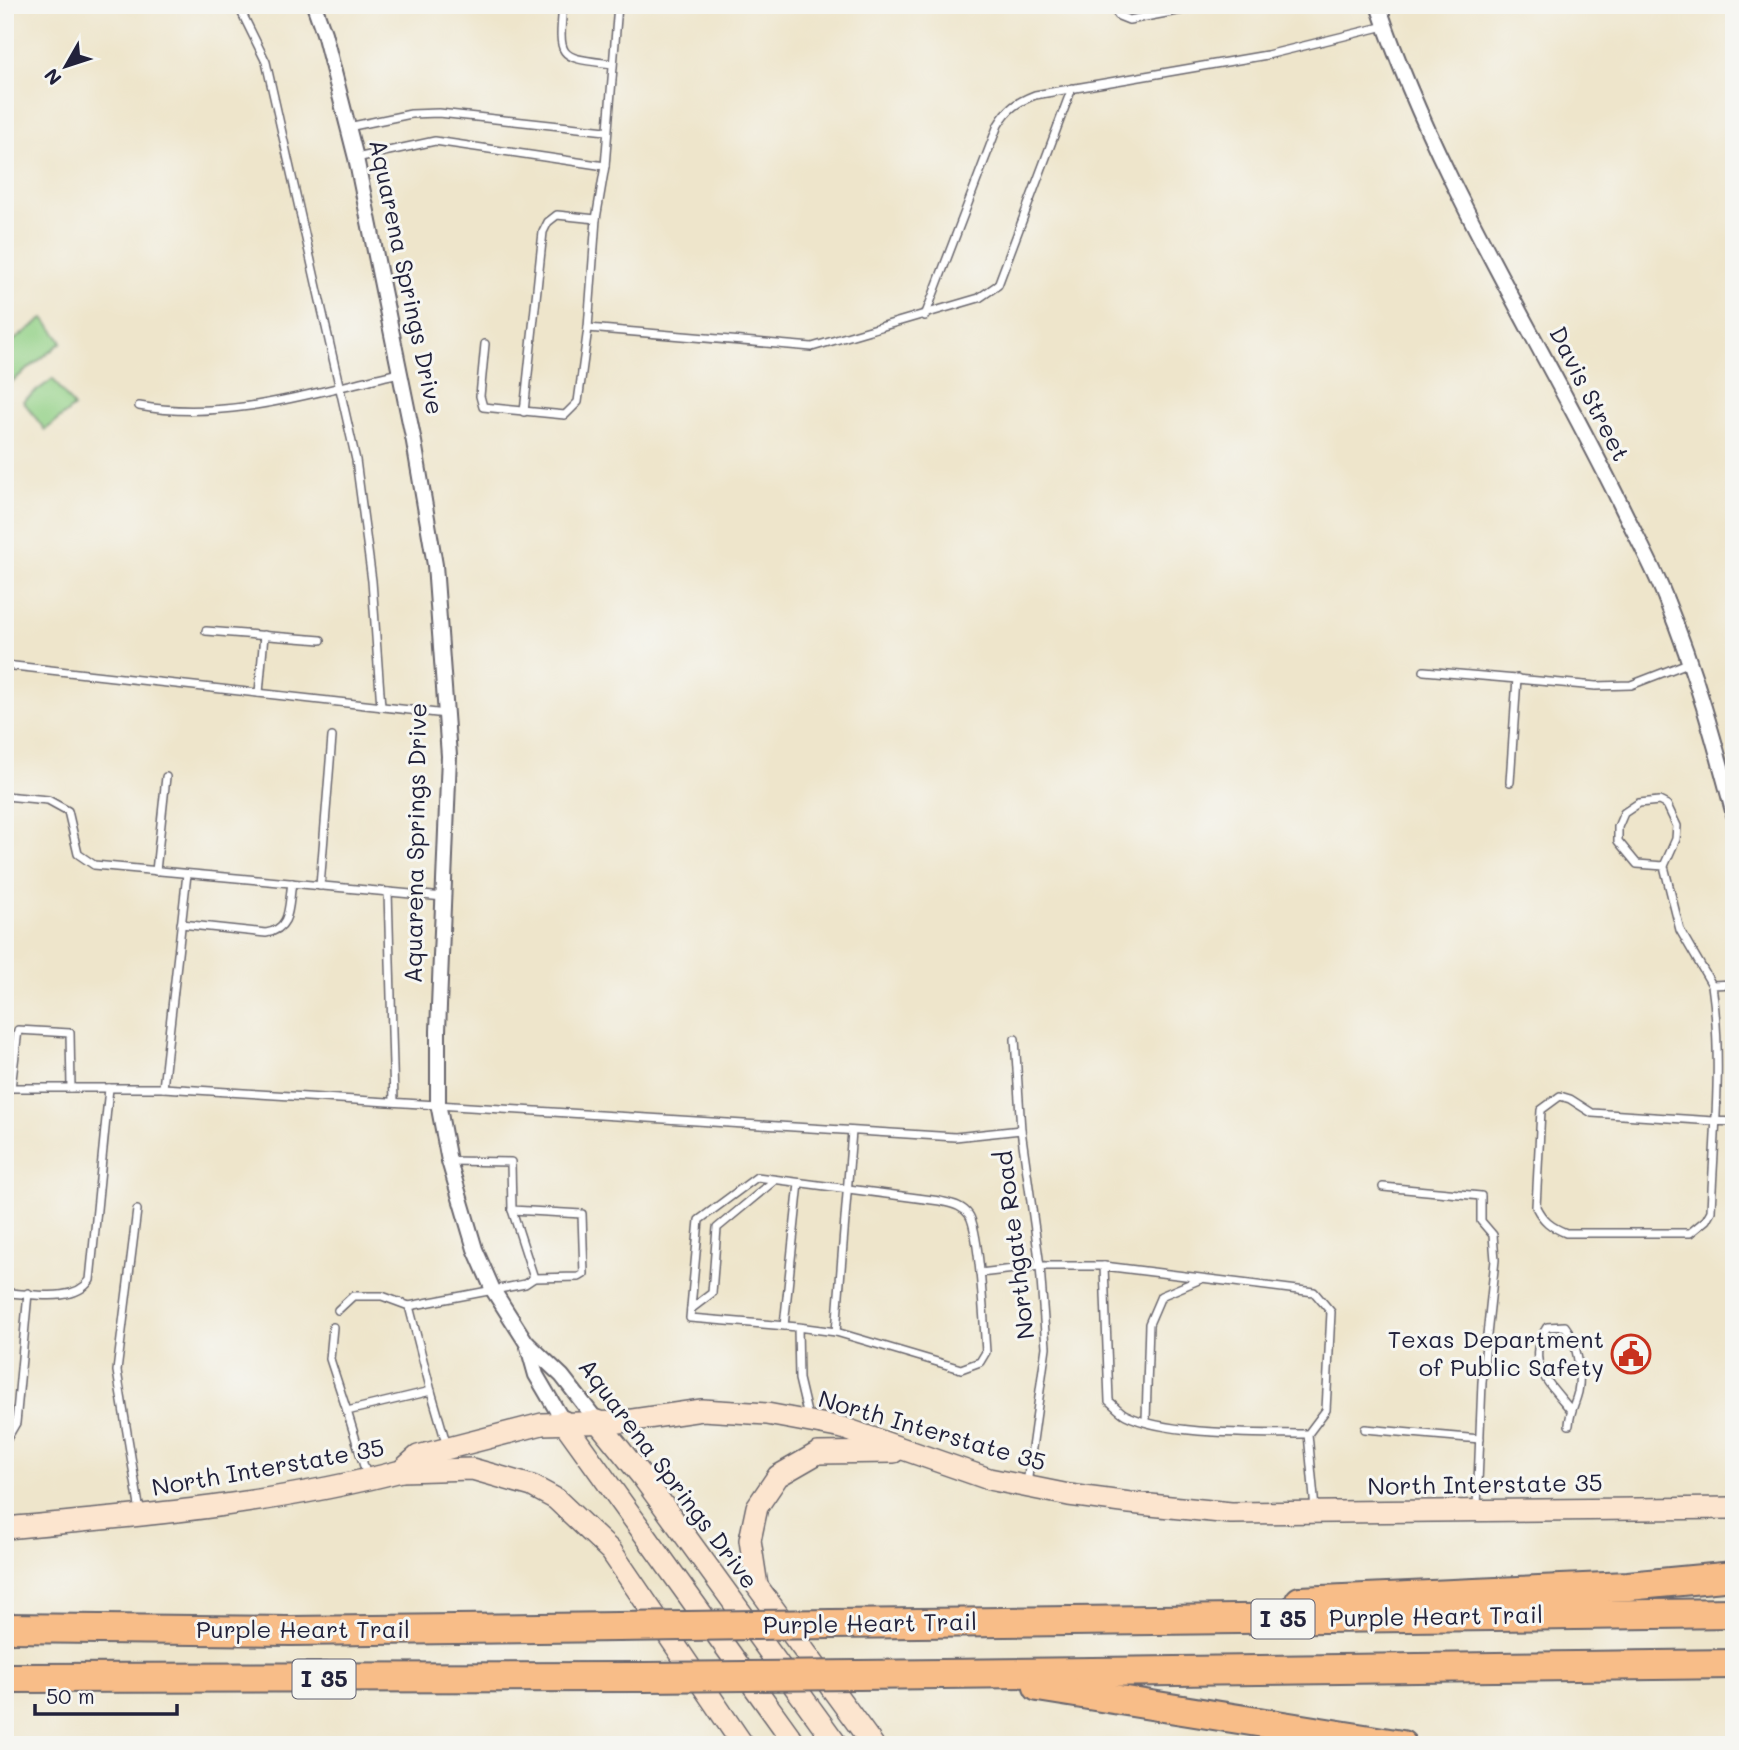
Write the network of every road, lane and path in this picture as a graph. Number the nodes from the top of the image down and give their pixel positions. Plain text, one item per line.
1 (237, 5) edge
2 (314, 5) edge
3 (563, 5) edge
4 (618, 5) edge
5 (1111, 5) edge
6 (1209, 5) edge
7 (1378, 5) edge
8 (1385, 26) junction
9 (612, 64) junction
10 (1072, 88) junction
11 (348, 127) junction
12 (606, 131) junction
13 (356, 158) junction
14 (605, 166) junction
15 (596, 219) junction
16 (925, 316) junction
17 (588, 328) junction
18 (485, 344) dead end
19 (399, 373) junction
20 (340, 386) junction
21 (139, 406) dead end
22 (524, 412) junction
23 (206, 631) dead end
24 (264, 635) junction
25 (321, 640) dead end
26 (1688, 663) junction
27 (5, 665) edge
28 (1424, 671) dead end
29 (1517, 678) junction
30 (259, 693) junction
31 (381, 707) junction
32 (446, 714) junction
33 (332, 737) dead end
34 (166, 777) dead end
35 (1510, 782) dead end
36 (5, 796) edge
37 (1734, 815) edge
38 (1664, 866) junction
39 (156, 871) junction
40 (187, 874) junction
41 (292, 883) junction
42 (320, 886) junction
43 (388, 892) junction
44 (444, 897) junction
45 (181, 924) junction
46 (1734, 984) edge
47 (1712, 985) junction
48 (1015, 1039) dead end
49 (8, 1088) edge
50 (71, 1088) junction
51 (108, 1088) junction
52 (163, 1088) junction
53 (394, 1101) junction
54 (438, 1103) junction
55 (1714, 1121) junction
56 (1734, 1122) edge
57 (1021, 1130) junction
58 (852, 1131) junction
59 (449, 1161) junction
60 (775, 1180) junction
61 (799, 1183) junction
62 (846, 1187) junction
63 (1383, 1187) dead end
64 (137, 1210) dead end
65 (512, 1210) junction
66 (1040, 1266) junction
67 (1104, 1266) junction
68 (980, 1273) junction
69 (534, 1278) junction
70 (1202, 1278) junction
71 (493, 1290) junction
72 (5, 1293) edge
73 (28, 1293) junction
74 (410, 1306) junction
75 (691, 1309) junction
76 (338, 1310) dead end
77 (784, 1326) junction
78 (333, 1327) dead end
79 (798, 1328) junction
80 (836, 1332) junction
81 (526, 1342) junction
82 (431, 1391) junction
83 (1570, 1409) junction
84 (347, 1411) junction
85 (1146, 1420) junction
86 (563, 1421) junction
87 (597, 1421) junction
88 (809, 1421) junction
89 (1570, 1425) dead end
90 (1364, 1429) dead end
91 (1308, 1434) junction
92 (1480, 1439) junction
93 (5, 1442) edge
94 (447, 1448) junction
95 (910, 1451) junction
96 (401, 1471) junction
97 (368, 1480) junction
98 (1026, 1488) junction
99 (1734, 1508) edge
100 (1477, 1512) junction
101 (1315, 1513) junction
102 (141, 1516) junction
103 (5, 1528) edge
104 (1734, 1576) edge
105 (1734, 1613) edge
106 (5, 1614) edge
107 (900, 1623) junction
108 (5, 1628) edge
109 (152, 1629) junction
110 (1734, 1664) edge
111 (928, 1674) junction
112 (5, 1678) edge
113 (723, 1717) junction
114 (724, 1745) edge
115 (743, 1745) edge
116 (796, 1745) edge
117 (837, 1745) edge
118 (873, 1745) edge
119 (1402, 1745) edge

1 - 20 lane
2 - 11 street, Aquarena Springs Drive
3 - 9 lane
4 - 9 lane
5 - 6 lane
7 - 8 street, Davis Street
8 - 10 lane
8 - 26 street, Davis Street
9 - 12 lane
10 - 16 lane
10 - 16 lane
11 - 12 lane
11 - 13 street, Aquarena Springs Drive
12 - 14 lane
13 - 14 lane
13 - 19 street, Aquarena Springs Drive
14 - 15 lane
15 - 17 lane
15 - 22 lane
16 - 17 lane
17 - 22 lane
18 - 22 lane
19 - 20 lane
19 - 32 street, Aquarena Springs Drive
20 - 21 lane
20 - 31 lane
23 - 24 lane
24 - 25 lane
24 - 30 lane
26 - 29 lane
26 - 37 street, Davis Street
27 - 30 lane
28 - 29 lane
29 - 35 lane
30 - 31 lane
31 - 32 lane
32 - 44 street, Aquarena Springs Drive
33 - 42 lane
34 - 39 lane
36 - 39 lane
38 - 38 lane
38 - 47 lane
39 - 40 lane
40 - 41 lane
40 - 45 lane
41 - 42 lane
41 - 45 lane
42 - 43 lane
43 - 44 lane
43 - 53 lane
44 - 54 street, Aquarena Springs Drive
45 - 52 lane
46 - 47 lane
47 - 55 lane
48 - 57 lane, Northgate Road
49 - 50 lane
49 - 50 lane
50 - 51 lane
51 - 52 lane
51 - 73 lane
52 - 53 lane
53 - 54 lane
54 - 58 lane
54 - 59 street, Aquarena Springs Drive
55 - 55 lane
55 - 56 lane
57 - 58 lane
57 - 66 lane, Northgate Road
58 - 62 lane
59 - 65 lane
59 - 71 street, Aquarena Springs Drive
60 - 61 lane
60 - 75 lane
60 - 75 lane
61 - 62 lane
61 - 77 lane
62 - 68 lane
62 - 80 lane
63 - 92 lane
64 - 102 lane
65 - 69 lane
65 - 69 lane
66 - 67 lane
66 - 68 lane
66 - 98 lane, Northgate Road
67 - 70 lane
67 - 85 lane
68 - 80 lane
69 - 71 lane
70 - 85 lane
70 - 91 lane
71 - 74 lane
71 - 81 street, Aquarena Springs Drive
72 - 73 lane
73 - 93 lane
74 - 76 lane
74 - 82 lane
75 - 77 lane
77 - 79 lane
78 - 84 lane
79 - 80 lane
79 - 88 lane
81 - 86 street, Aquarena Springs Drive
81 - 87 street, Aquarena Springs Drive
82 - 84 lane
82 - 94 lane
83 - 83 lane
83 - 89 lane
84 - 97 lane
85 - 91 lane
86 - 87 main road, North Interstate 35
86 - 94 main road, North Interstate 35
86 - 116 main road, Aquarena Springs Drive
87 - 88 main road, North Interstate 35
87 - 117 main road, Aquarena Springs Drive
88 - 95 main road, North Interstate 35
90 - 92 lane
91 - 101 lane
92 - 100 lane
94 - 96 main road, North Interstate 35
95 - 98 main road, North Interstate 35
95 - 118 main road
96 - 97 main road, North Interstate 35
96 - 113 main road
97 - 102 main road, North Interstate 35
98 - 101 main road, North Interstate 35
99 - 100 main road, North Interstate 35
100 - 101 main road, North Interstate 35
102 - 103 main road, North Interstate 35
104 - 107 highway
105 - 107 highway, Purple Heart Trail / I 35
106 - 109 highway
107 - 109 highway, Purple Heart Trail / I 35, bridge
108 - 109 highway, Purple Heart Trail / I 35
110 - 111 highway, Purple Heart Trail / I 35
111 - 112 highway, Purple Heart Trail / I 35, bridge
111 - 119 highway
113 - 114 main road
113 - 115 main road

